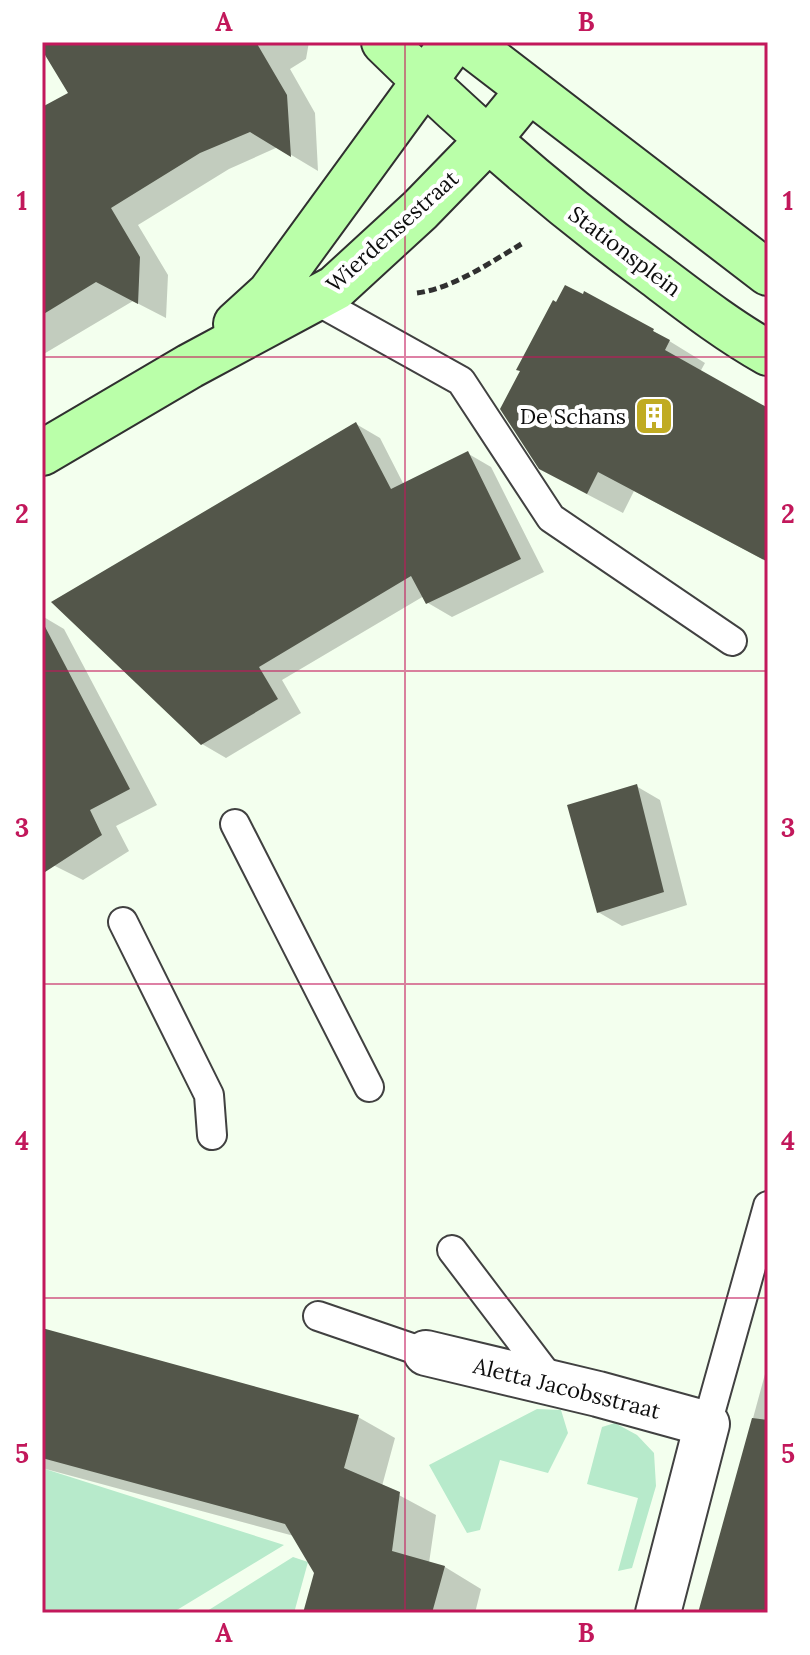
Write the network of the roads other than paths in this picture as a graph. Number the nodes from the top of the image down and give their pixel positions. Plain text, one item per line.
1 (384, 42) edge
2 (453, 42) edge
3 (467, 42) edge
4 (423, 80) junction
5 (529, 90) junction
6 (489, 139) junction
7 (768, 273) edge
8 (314, 299) junction
9 (768, 353) edge
10 (190, 366) junction
11 (42, 453) edge
12 (732, 641) dead end
13 (235, 824) dead end
14 (123, 922) dead end
15 (369, 1087) dead end
16 (212, 1135) dead end
17 (768, 1206) edge
18 (452, 1250) dead end
19 (318, 1316) dead end
20 (426, 1353) joint
21 (553, 1383) junction
22 (707, 1424) junction
23 (658, 1613) edge

1 - 4 main road, Stationsplein
2 - 4 main road, Wierdensestraat
3 - 5 main road
4 - 6 main road, Stationsplein
4 - 10 main road, Wierdensestraat
5 - 6 main road, Wierdensestraat
5 - 7 main road
6 - 8 main road, Wierdensestraat
6 - 9 main road, Stationsplein
8 - 10 main road, Wierdensestraat
8 - 12 lane
10 - 11 main road, Wierdensestraat
13 - 15 lane
14 - 16 lane
17 - 22 lane
18 - 21 lane
19 - 20 lane
20 - 21 street, Aletta Jacobsstraat
21 - 22 street, Aletta Jacobsstraat
22 - 23 street

